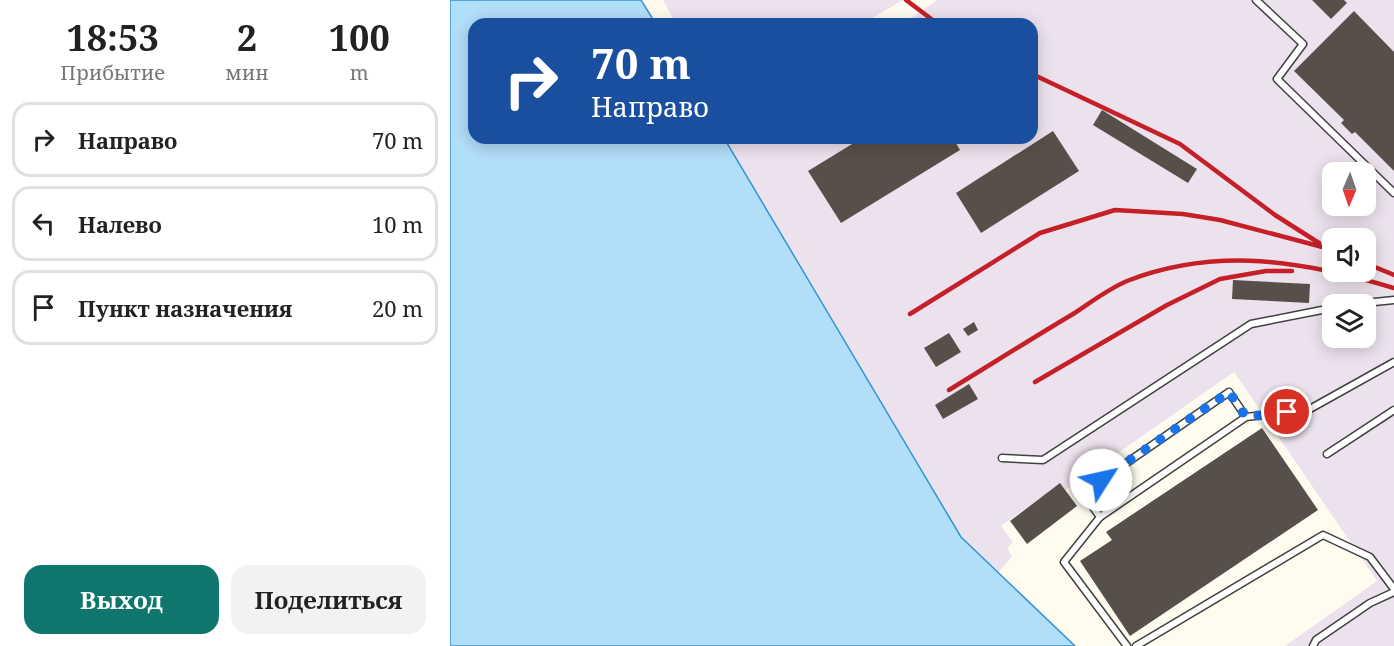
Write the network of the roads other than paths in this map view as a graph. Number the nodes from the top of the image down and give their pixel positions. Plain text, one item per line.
1 (1256, 0) edge
2 (1394, 193) edge
3 (1394, 300) edge
4 (1376, 302) edge
5 (1322, 310) edge
6 (1394, 362) edge
7 (1394, 410) edge
8 (1246, 417) junction
9 (1327, 454) dead end
10 (1002, 458) dead end
11 (1100, 518) junction
12 (1394, 591) edge
13 (1127, 646) edge
14 (1136, 646) edge
15 (1313, 646) edge

1 - 2 lane
3 - 4 lane
5 - 10 lane
6 - 8 lane
7 - 9 lane
8 - 11 lane
8 - 11 lane
11 - 13 lane
12 - 14 lane
12 - 15 lane

